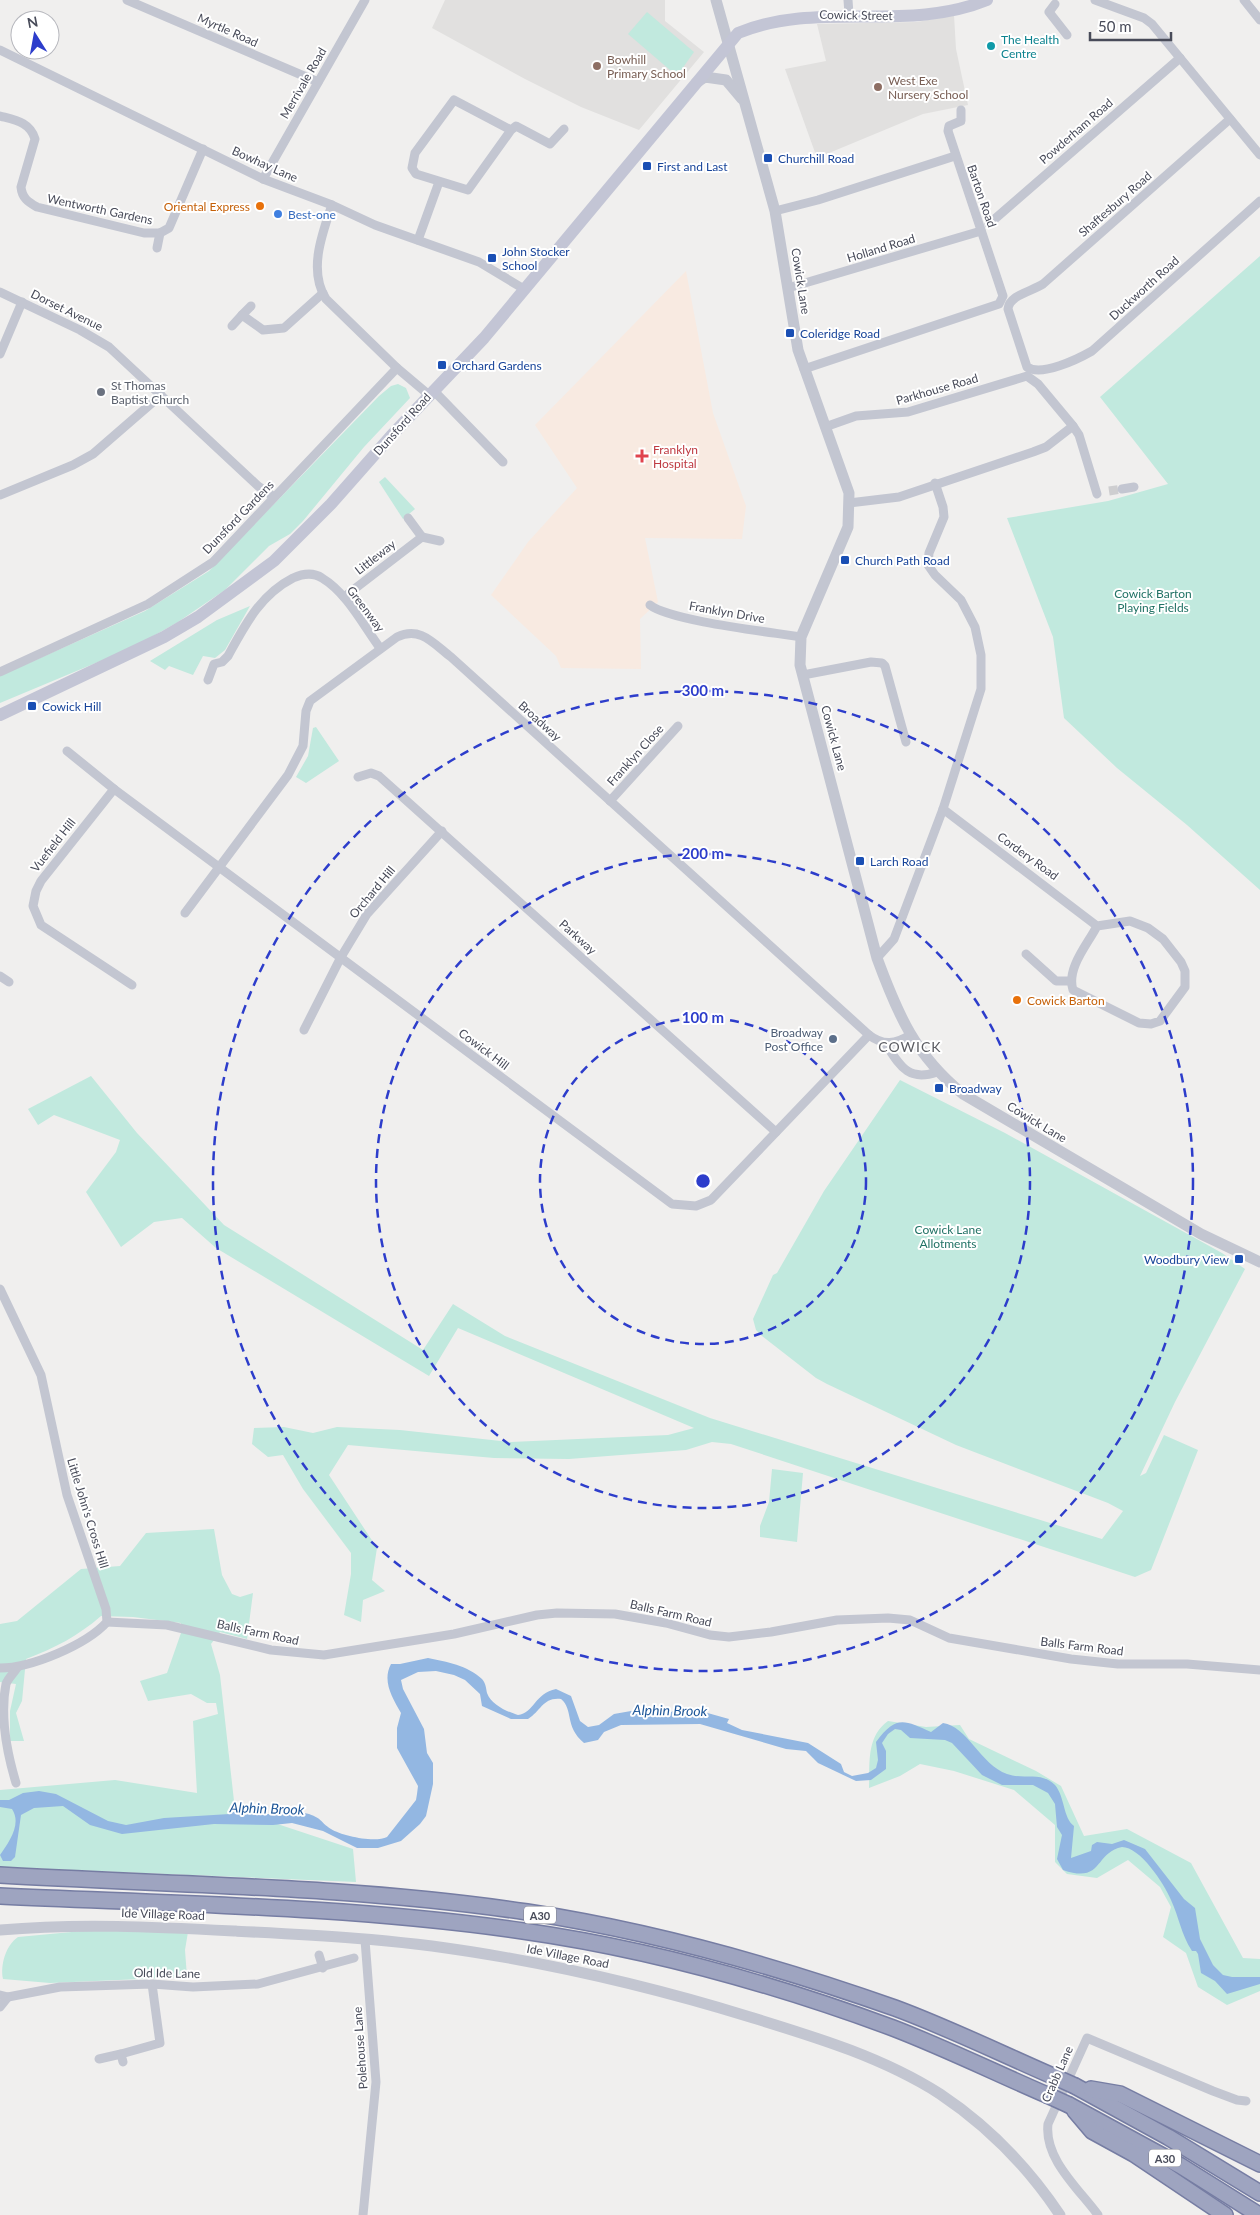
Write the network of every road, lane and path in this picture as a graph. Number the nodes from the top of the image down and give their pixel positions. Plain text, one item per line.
1 (127, 0) edge
2 (365, 0) edge
3 (716, 0) edge
4 (848, 0) edge
5 (988, 0) edge
6 (1095, 0) edge
7 (1244, 0) edge
8 (145, 3) edge
9 (1055, 4) dead end
10 (849, 14) junction
11 (1260, 20) edge
12 (1067, 35) dead end
13 (728, 42) junction
14 (0, 50) edge
15 (1180, 58) junction
16 (318, 82) junction
17 (692, 87) junction
18 (744, 102) junction
19 (961, 110) dead end
20 (0, 116) edge
21 (1230, 119) junction
22 (564, 129) dead end
23 (511, 130) junction
24 (204, 149) junction
25 (1260, 155) edge
26 (955, 156) junction
27 (263, 179) junction
28 (439, 182) junction
29 (1260, 201) edge
30 (332, 205) junction
31 (775, 211) junction
32 (989, 224) dead end
33 (981, 231) junction
34 (160, 233) junction
35 (418, 240) junction
36 (158, 248) dead end
37 (788, 288) junction
38 (524, 289) junction
39 (0, 292) edge
40 (323, 293) junction
41 (1008, 298) junction
42 (22, 302) junction
43 (250, 306) dead end
44 (242, 315) junction
45 (232, 326) dead end
46 (0, 354) edge
47 (397, 368) junction
48 (804, 369) junction
49 (1029, 373) junction
50 (431, 393) junction
51 (161, 395) junction
52 (1073, 426) junction
53 (825, 427) junction
54 (503, 462) dead end
55 (935, 483) junction
56 (1134, 487) dead end
57 (1122, 489) tunnel mouth
58 (0, 494) edge
59 (1097, 494) dead end
60 (274, 497) junction
61 (849, 503) junction
62 (408, 518) dead end
63 (422, 537) junction
64 (440, 541) dead end
65 (344, 597) junction
66 (650, 605) dead end
67 (801, 637) junction
68 (380, 648) junction
69 (0, 672) edge
70 (803, 675) junction
71 (208, 680) dead end
72 (0, 714) edge
73 (678, 726) dead end
74 (906, 742) dead end
75 (67, 751) dead end
76 (358, 777) dead end
77 (114, 789) junction
78 (610, 801) junction
79 (943, 808) junction
80 (442, 831) junction
81 (218, 866) junction
82 (185, 913) dead end
83 (1098, 926) junction
84 (1026, 954) dead end
85 (341, 957) junction
86 (877, 958) junction
87 (0, 976) edge
88 (1071, 981) junction
89 (9, 982) dead end
90 (132, 985) dead end
91 (304, 1030) dead end
92 (910, 1034) junction
93 (869, 1035) junction
94 (885, 1044) junction
95 (937, 1072) junction
96 (776, 1132) junction
97 (1260, 1262) edge
98 (0, 1289) edge
99 (107, 1622) junction
100 (0, 1668) edge
101 (17, 1668) junction
102 (1260, 1670) edge
103 (3, 1680) edge
104 (16, 1783) dead end
105 (0, 1875) edge
106 (0, 1896) edge
107 (0, 1930) edge
108 (364, 1940) junction
109 (319, 1955) dead end
110 (354, 1958) dead end
111 (323, 1968) junction
112 (152, 1984) junction
113 (4, 1996) edge
114 (0, 2007) edge
115 (100, 2059) dead end
116 (1075, 2086) junction
117 (1246, 2101) dead end
118 (1069, 2105) junction
119 (1260, 2164) edge
120 (1260, 2193) edge
121 (362, 2215) edge
122 (1060, 2215) edge
123 (1098, 2215) edge
124 (1225, 2215) edge
125 (1259, 2215) edge

1 - 8 street, Myrtle Road
2 - 16 street, Merrivale Road
3 - 13 street, Cowick Lane
4 - 10 street
5 - 10 main road, Cowick Street
6 - 15 street
7 - 11 street
8 - 16 street, Myrtle Road
9 - 12 street
10 - 13 main road, Cowick Street
13 - 17 main road, Dunsford Road
13 - 18 street, Cowick Lane
14 - 24 street, Bowhay Lane
15 - 21 street
15 - 32 street, Powderham Road
16 - 27 street, Merrivale Road
17 - 18 street
17 - 38 main road, Dunsford Road
18 - 31 street, Cowick Lane
19 - 26 street, Barton Road
20 - 34 street, Wentworth Gardens
21 - 25 street
21 - 41 street, Shaftesbury Road
22 - 23 street
23 - 28 street
23 - 28 street
24 - 27 street, Bowhay Lane
24 - 34 street, Wentworth Gardens
26 - 31 street
26 - 33 street, Barton Road
27 - 30 street, Bowhay Lane
28 - 35 street
29 - 49 street, Duckworth Road
30 - 35 street, Bowhay Lane
30 - 40 street
31 - 37 street, Cowick Lane
33 - 37 street, Holland Road
33 - 41 street, Barton Road
34 - 36 street, Wentworth Gardens
35 - 38 street, Bowhay Lane
37 - 48 street, Cowick Lane
38 - 50 main road, Dunsford Road
39 - 42 street, Dorset Avenue
40 - 44 street
40 - 47 street
41 - 48 street
41 - 49 street, Barton Road
42 - 46 street
42 - 51 street, Dorset Avenue
43 - 44 street
44 - 45 street
47 - 50 street
47 - 60 street, Dunsford Gardens
48 - 53 street, Cowick Lane
49 - 52 street, Barton Road
49 - 53 street, Parkhouse Road
50 - 54 street
50 - 72 main road, Dunsford Road
51 - 58 street
51 - 60 street, Dorset Avenue
52 - 55 street
52 - 59 street, Barton Road
53 - 61 street, Cowick Lane
55 - 61 street
55 - 79 street
56 - 57 street
60 - 69 street, Dunsford Gardens
61 - 67 street, Cowick Lane
62 - 63 street
63 - 64 street
63 - 65 street, Littleway
65 - 68 street, Greenway
65 - 71 street, Greenway
66 - 67 street, Franklyn Drive
67 - 70 street, Cowick Lane
68 - 78 street, Broadway
68 - 81 street, Broadway
70 - 74 street
70 - 86 street, Cowick Lane
73 - 78 street, Franklyn Close
75 - 77 street, Cowick Hill
76 - 80 street, Parkway
77 - 81 street, Cowick Hill
77 - 90 street, Vuefield Hill
78 - 93 street, Broadway
79 - 83 street, Cordery Road
79 - 86 street
80 - 85 street, Orchard Hill
80 - 96 street, Parkway
81 - 82 street, Broadway
81 - 85 street, Cowick Hill
83 - 88 street
83 - 88 street
84 - 88 street
85 - 91 street, Orchard Hill
85 - 96 street, Cowick Hill
86 - 92 street, Cowick Lane
87 - 89 street
92 - 94 street
92 - 95 street, Cowick Lane
93 - 94 street, Broadway
93 - 96 street, Cowick Hill
94 - 95 street, Broadway
95 - 97 street, Cowick Lane
98 - 99 street, Little John's Cross Hill
99 - 101 street
99 - 102 street, Balls Farm Road
100 - 101 street
101 - 103 street
103 - 104 street
105 - 116 highway, A30, bridge
106 - 118 highway, A30, bridge
107 - 108 street, Ide Village Road
108 - 121 street, Polehouse Lane
108 - 122 street, Ide Village Road
109 - 111 street
110 - 111 street, Old Ide Lane
111 - 112 street, Old Ide Lane
112 - 113 street, Old Ide Lane
112 - 115 street
113 - 114 street, Old Ide Lane
116 - 119 highway
116 - 120 highway, A30
117 - 123 street, Crabb Lane
118 - 124 highway
118 - 125 highway, A30

